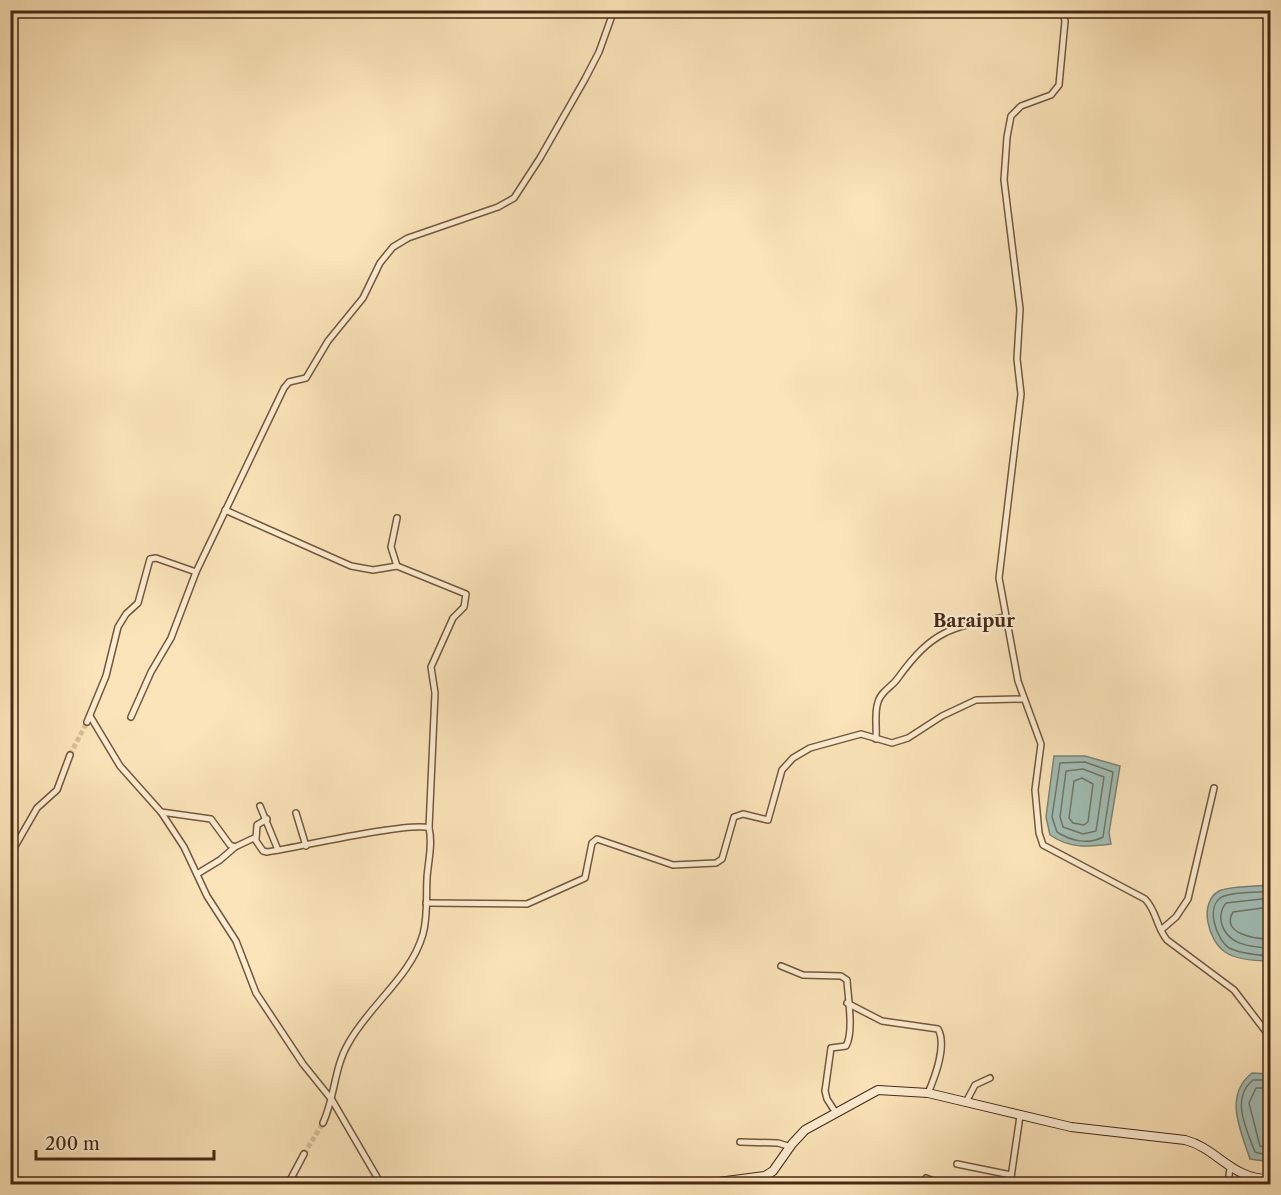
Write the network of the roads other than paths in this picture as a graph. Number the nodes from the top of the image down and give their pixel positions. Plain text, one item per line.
1 (614, 10) edge
2 (1062, 10) edge
3 (225, 510) junction
4 (397, 518) dead end
5 (397, 566) junction
6 (196, 572) junction
7 (1005, 617) junction
8 (1023, 699) junction
9 (131, 717) dead end
10 (876, 739) junction
11 (70, 755) tunnel mouth
12 (1214, 788) dead end
13 (260, 806) dead end
14 (161, 812) junction
15 (297, 813) dead end
16 (267, 819) junction
17 (430, 831) junction
18 (256, 839) junction
19 (306, 846) junction
20 (235, 847) junction
21 (278, 850) junction
22 (10, 855) edge
23 (196, 874) junction
24 (426, 903) junction
25 (1161, 930) junction
26 (781, 966) dead end
27 (847, 1002) junction
28 (1270, 1037) edge
29 (990, 1078) dead end
30 (928, 1093) junction
31 (332, 1100) junction
32 (966, 1102) junction
33 (836, 1113) junction
34 (1020, 1116) junction
35 (323, 1123) tunnel mouth
36 (740, 1142) dead end
37 (790, 1147) junction
38 (303, 1154) tunnel mouth
39 (957, 1164) dead end
40 (1230, 1168) junction
41 (1011, 1175) junction
42 (926, 1178) dead end
43 (1270, 1179) edge
44 (751, 1182) edge
45 (288, 1185) edge
46 (381, 1185) edge
47 (703, 1185) edge
48 (941, 1185) edge
49 (1010, 1185) edge
50 (1228, 1185) edge

1 - 3 street
2 - 7 street
3 - 5 street
3 - 6 street
4 - 5 street
5 - 17 street
6 - 9 street
6 - 14 street
7 - 8 street
7 - 10 street
8 - 10 street
8 - 25 street
10 - 24 street
11 - 22 street
12 - 25 street
13 - 16 street
14 - 20 street
14 - 23 street
15 - 19 street
16 - 18 street
16 - 21 street
17 - 19 street
17 - 24 street
18 - 20 street
18 - 21 street
19 - 21 street
20 - 23 street
23 - 31 street
24 - 31 street
25 - 28 street
26 - 27 street
27 - 30 street
27 - 33 street
29 - 32 street
30 - 32 street
30 - 33 street
31 - 35 street
31 - 46 street
32 - 34 street
33 - 37 street
34 - 40 street
34 - 41 street
36 - 37 street
37 - 44 street
38 - 45 street
39 - 41 street
40 - 43 street
40 - 50 street
41 - 49 street
42 - 48 street
44 - 47 street

